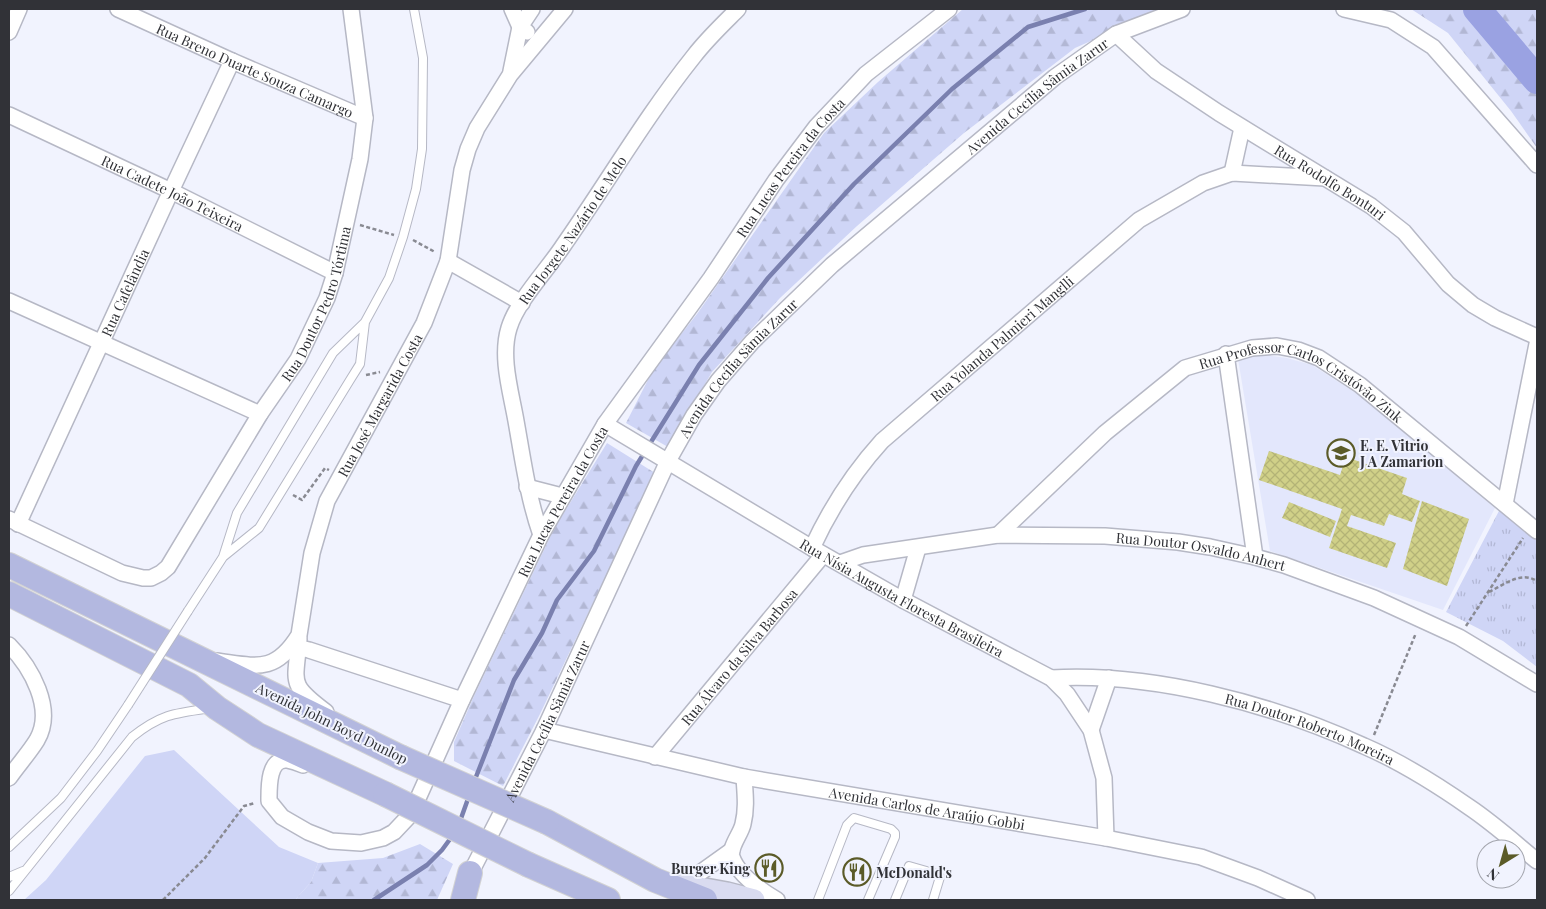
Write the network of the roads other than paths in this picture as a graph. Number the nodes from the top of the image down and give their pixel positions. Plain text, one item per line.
1 (20, 9) edge
2 (118, 9) edge
3 (351, 9) edge
4 (414, 9) edge
5 (512, 9) edge
6 (532, 9) edge
7 (565, 9) edge
8 (738, 9) edge
9 (949, 9) edge
10 (1182, 9) edge
11 (1344, 9) edge
12 (520, 27) junction
13 (9, 32) edge
14 (1116, 34) junction
15 (538, 40) junction
16 (232, 61) junction
17 (510, 75) junction
18 (9, 115) edge
19 (364, 118) junction
20 (1242, 128) junction
21 (1537, 164) edge
22 (1232, 173) junction
23 (1325, 178) junction
24 (171, 191) junction
25 (448, 261) junction
26 (335, 273) junction
27 (9, 301) edge
28 (522, 304) junction
29 (365, 322) junction
30 (1537, 337) edge
31 (102, 344) junction
32 (1537, 344) edge
33 (1226, 354) junction
34 (260, 414) junction
35 (605, 424) junction
36 (662, 458) junction
37 (527, 487) junction
38 (562, 496) junction
39 (1505, 504) junction
40 (14, 521) edge
41 (1534, 529) edge
42 (541, 535) junction
43 (998, 535) junction
44 (918, 548) junction
45 (817, 551) junction
46 (223, 557) junction
47 (1255, 557) junction
48 (840, 563) junction
49 (9, 565) edge
50 (9, 594) edge
51 (903, 600) junction
52 (296, 643) junction
53 (9, 645) edge
54 (200, 659) junction
55 (1051, 678) junction
56 (1109, 678) junction
57 (1537, 684) edge
58 (462, 700) junction
59 (217, 708) junction
60 (544, 730) junction
61 (1090, 730) junction
62 (359, 737) junction
63 (656, 757) junction
64 (744, 777) junction
65 (9, 778) edge
66 (353, 779) junction
67 (1106, 838) junction
68 (9, 847) edge
69 (732, 850) junction
70 (1537, 862) edge
71 (25, 871) junction
72 (470, 873) junction
73 (9, 877) edge
74 (558, 878) junction
75 (655, 880) junction
76 (683, 885) junction
77 (9, 891) edge
78 (457, 900) edge
79 (463, 900) edge
80 (565, 900) edge
81 (608, 900) edge
82 (704, 900) edge
83 (754, 900) edge
84 (777, 900) edge
85 (818, 900) edge
86 (868, 900) edge
87 (895, 900) edge
88 (933, 900) edge
89 (1307, 900) edge

1 - 13 street
2 - 16 street, Rua Breno Duarte Souza Camargo
3 - 19 street, Rua Doutor Pedro Tórtima
4 - 29 lane
5 - 12 street
6 - 12 street, Rua José Margarida Costa
7 - 15 street, Rua José Margarida Costa
8 - 28 street, Rua Jorgete Nazário de Melo
9 - 35 street, Rua Lucas Pereira da Costa
10 - 14 street, Avenida Cecília Sâmia Zarur
11 - 21 street
12 - 15 street
12 - 17 street, Rua José Margarida Costa
14 - 20 street, Rua Rodolfo Bonturi
14 - 36 street, Avenida Cecília Sâmia Zarur
15 - 17 street, Rua José Margarida Costa
16 - 19 street, Rua Breno Duarte Souza Camargo
16 - 24 street, Rua Cafelândia
17 - 25 street, Rua José Margarida Costa
18 - 24 street, Rua Cadete João Teixeira
19 - 26 street, Rua Doutor Pedro Tórtima
20 - 22 street
20 - 23 street, Rua Rodolfo Bonturi
22 - 23 street, Rua Yolanda Palmieri Manglli
22 - 45 street, Rua Yolanda Palmieri Manglli
23 - 30 street, Rua Rodolfo Bonturi
24 - 26 street, Rua Cadete João Teixeira
24 - 31 street, Rua Cafelândia
25 - 28 street
25 - 52 street, Rua José Margarida Costa
26 - 34 street, Rua Doutor Pedro Tórtima
27 - 31 street
28 - 37 street, Rua Jorgete Nazário de Melo
29 - 46 lane
29 - 46 lane
31 - 34 street
31 - 40 street, Rua Cafelândia
32 - 39 street
33 - 39 street, Rua Professor Carlos Cristóvão Zink
33 - 43 street, Rua Professor Carlos Cristóvão Zink
33 - 47 street
34 - 40 street, Rua Doutor Pedro Tórtima
35 - 36 street, Rua Nísia Augusta Floresta Brasileira
35 - 38 street, Rua Lucas Pereira da Costa
36 - 45 street, Rua Nísia Augusta Floresta Brasileira
36 - 60 street, Avenida Cecília Sâmia Zarur
37 - 38 street
37 - 42 street, Rua Jorgete Nazário de Melo
38 - 42 street, Rua Lucas Pereira da Costa
39 - 41 street, Rua Professor Carlos Cristóvão Zink
42 - 58 street, Rua Lucas Pereira da Costa
43 - 44 street, Rua Doutor Osvaldo Anhert
43 - 47 street, Rua Doutor Osvaldo Anhert
44 - 48 street, Rua Doutor Osvaldo Anhert
44 - 51 street
45 - 48 street, Rua Nísia Augusta Floresta Brasileira
45 - 63 street, Rua Álvaro da Silva Barbosa
46 - 68 lane, bridge
47 - 57 street, Rua Doutor Osvaldo Anhert
48 - 51 street, Rua Nísia Augusta Floresta Brasileira
49 - 54 main road, Avenida John Boyd Dunlop
50 - 59 main road
51 - 55 street, Rua Nísia Augusta Floresta Brasileira
52 - 54 street
52 - 58 street
52 - 62 street, Rua José Margarida Costa
53 - 65 street
54 - 62 main road, Avenida John Boyd Dunlop
55 - 56 street, Rua Doutor Roberto Moreira
55 - 61 street, Rua Nísia Augusta Floresta Brasileira
56 - 61 street
56 - 70 street, Rua Doutor Roberto Moreira
58 - 66 street, Rua Lucas Pereira da Costa
59 - 66 main road
59 - 71 lane
60 - 63 street, Avenida Carlos de Araújo Gobbi
60 - 72 street, Avenida Cecília Sâmia Zarur
61 - 67 street, Rua Nísia Augusta Floresta Brasileira
62 - 75 main road, Avenida John Boyd Dunlop, bridge
63 - 64 street, Avenida Carlos de Araújo Gobbi
64 - 67 street, Avenida Carlos de Araújo Gobbi
64 - 69 street
66 - 74 main road, bridge
67 - 89 street, Avenida Carlos de Araújo Gobbi
69 - 76 street
69 - 84 street
71 - 73 lane
71 - 77 lane
72 - 78 street, Avenida Cecília Sâmia Zarur
72 - 79 main road
74 - 80 main road
74 - 81 main road
75 - 76 main road, Avenida John Boyd Dunlop
75 - 82 main road, Avenida John Boyd Dunlop
76 - 83 main road, Avenida John Boyd Dunlop
85 - 86 lane
87 - 88 lane

